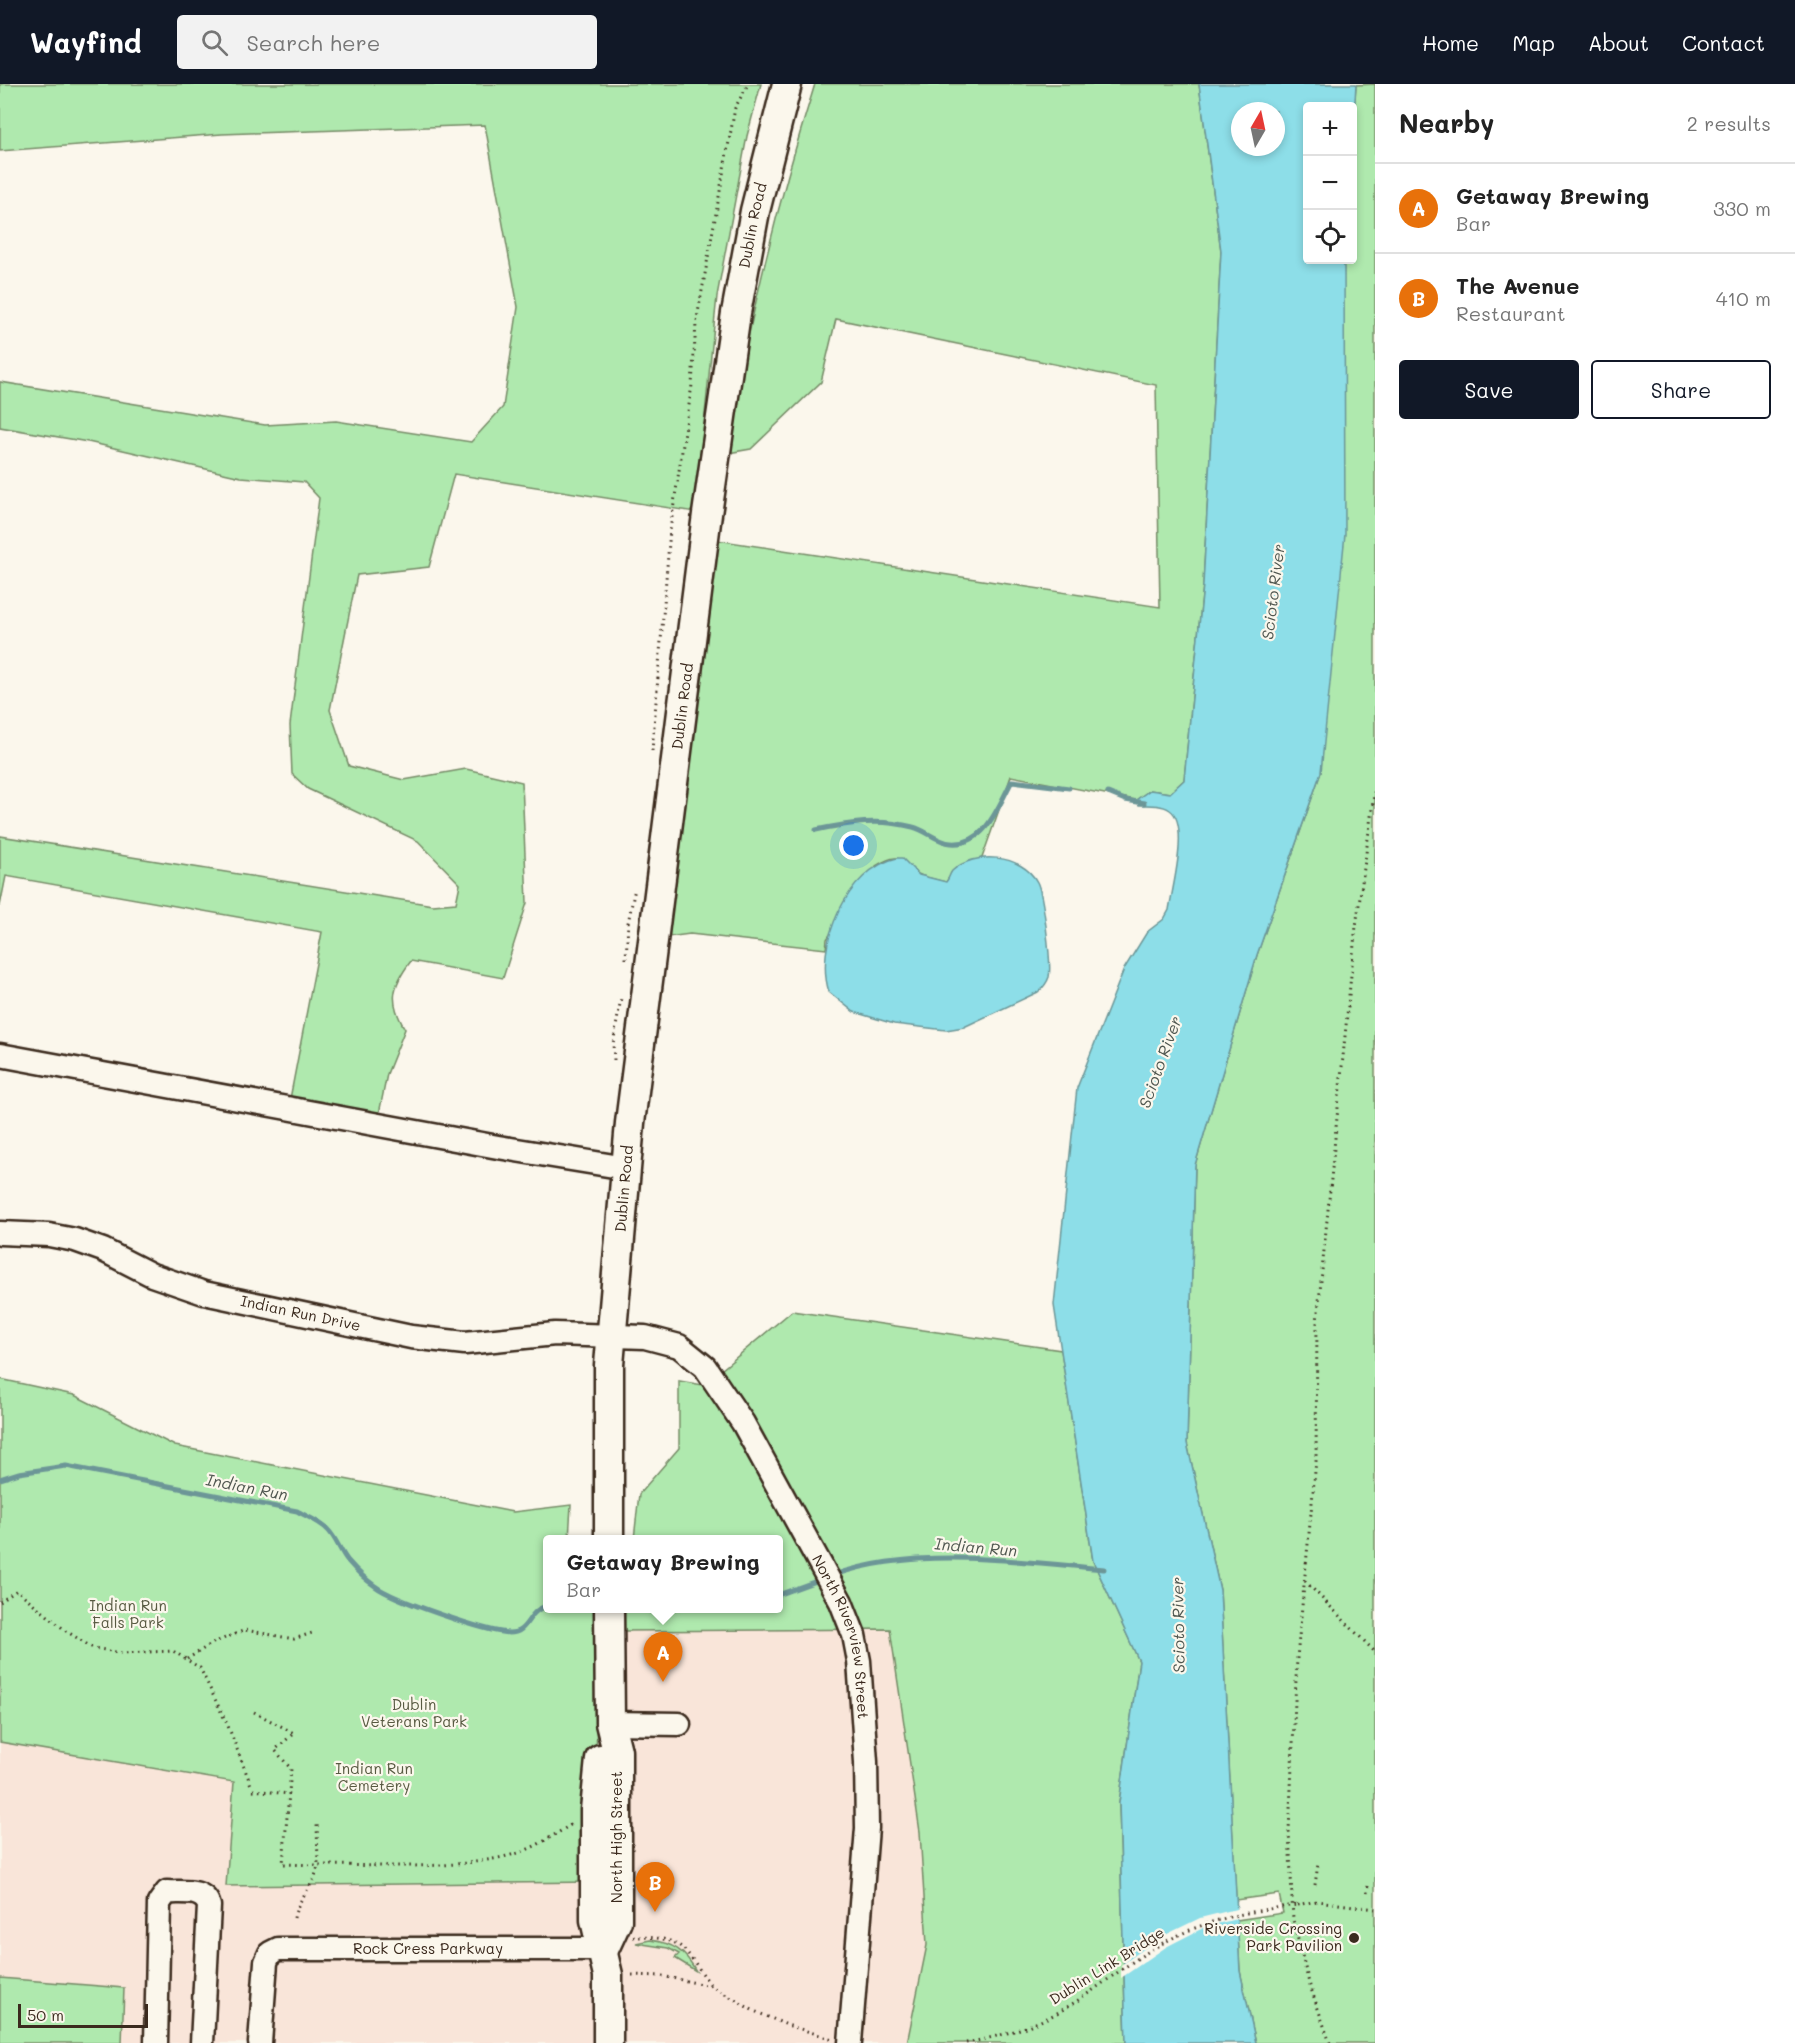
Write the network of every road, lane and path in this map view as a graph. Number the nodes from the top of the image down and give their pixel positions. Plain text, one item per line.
1 (787, 84) edge
2 (1375, 788) edge
3 (0, 1055) edge
4 (626, 1168) junction
5 (0, 1233) edge
6 (611, 1334) junction
7 (609, 1535) edge
8 (1305, 1581) junction
9 (0, 1602) edge
10 (609, 1613) edge
11 (315, 1632) dead end
12 (1375, 1652) edge
13 (187, 1659) junction
14 (254, 1712) dead end
15 (610, 1723) junction
16 (679, 1724) dead end
17 (251, 1785) dead end
18 (253, 1790) dead end
19 (289, 1794) junction
20 (579, 1820) dead end
21 (317, 1822) dead end
22 (1318, 1864) dead end
23 (318, 1865) junction
24 (1315, 1886) dead end
25 (1368, 1886) dead end
26 (1367, 1893) dead end
27 (1375, 1909) edge
28 (294, 1918) dead end
29 (616, 1943) junction
30 (632, 1975) dead end
31 (711, 1986) junction
32 (844, 2042) edge
33 (156, 2043) edge
34 (202, 2043) edge
35 (260, 2043) edge
36 (608, 2043) edge
37 (966, 2043) edge
38 (1330, 2043) edge

1 - 4 main road, Dublin Road
2 - 8 path
3 - 4 street
4 - 6 main road, Dublin Road
5 - 6 street, Indian Run Drive
6 - 7 main road
6 - 32 street, North Riverview Street
8 - 12 path
8 - 38 path
9 - 13 path
10 - 15 main road, North High Street
11 - 13 path
13 - 17 path
14 - 19 path
15 - 16 street
15 - 29 main road, North High Street
18 - 19 path
19 - 23 path
20 - 23 path
21 - 23 path
22 - 24 path
23 - 28 path
25 - 26 path
27 - 37 path, Dublin Link Bridge, bridge
29 - 31 path
29 - 35 street, Rock Cress Parkway
29 - 36 main road
30 - 31 path
31 - 32 path
33 - 34 street

